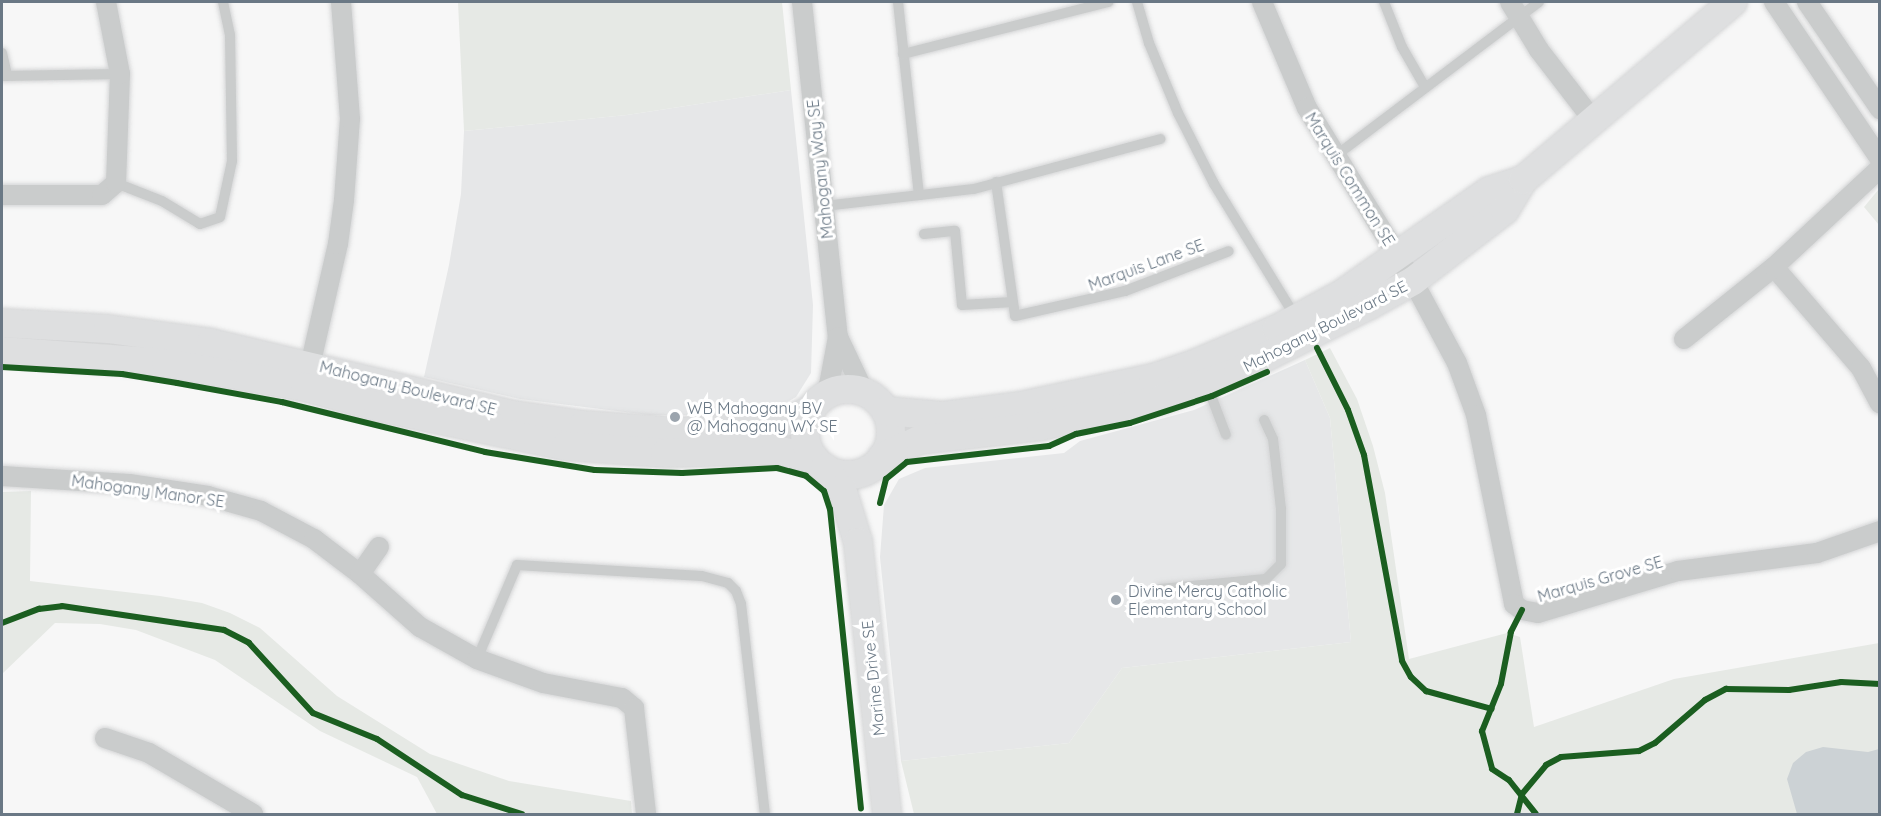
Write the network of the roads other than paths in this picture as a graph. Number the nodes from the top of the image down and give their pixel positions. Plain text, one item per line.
1 (106, 2) edge
2 (223, 2) edge
3 (341, 2) edge
4 (802, 2) edge
5 (898, 2) edge
6 (1109, 2) edge
7 (1137, 2) edge
8 (1262, 2) edge
9 (1384, 2) edge
10 (1539, 2) edge
11 (1733, 2) edge
12 (1774, 2) edge
13 (1807, 2) edge
14 (1515, 10) edge
15 (2, 53) edge
16 (903, 54) junction
17 (120, 74) junction
18 (4, 76) edge
19 (1425, 87) junction
20 (1880, 109) edge
21 (1593, 120) junction
22 (1160, 139) dead end
23 (1334, 157) junction
24 (1880, 159) edge
25 (1880, 168) edge
26 (1523, 180) junction
27 (996, 182) junction
28 (116, 183) junction
29 (2, 195) edge
30 (919, 195) junction
31 (824, 206) junction
32 (924, 234) dead end
33 (1229, 251) dead end
34 (1398, 257) junction
35 (1774, 267) junction
36 (1413, 281) junction
37 (1013, 302) junction
38 (1296, 319) junction
39 (2, 322) edge
40 (838, 338) junction
41 (1684, 339) dead end
42 (2, 351) edge
43 (1202, 373) junction
44 (307, 376) junction
45 (864, 392) junction
46 (817, 403) junction
47 (1880, 403) edge
48 (886, 411) junction
49 (1264, 420) dead end
50 (1226, 435) dead end
51 (878, 462) junction
52 (820, 463) junction
53 (2, 476) edge
54 (1880, 531) edge
55 (858, 542) junction
56 (380, 547) dead end
57 (360, 574) junction
58 (1160, 589) dead end
59 (477, 659) junction
60 (105, 738) dead end
61 (253, 814) edge
62 (646, 814) edge
63 (765, 814) edge
64 (887, 814) edge

1 - 17 street
2 - 28 lane
3 - 44 street
4 - 31 street, Mahogany Way SE
5 - 16 lane
6 - 16 lane
7 - 38 lane
8 - 23 street, Marquis Common SE
9 - 19 lane
10 - 14 lane
11 - 21 street, Mahogany Boulevard SE
12 - 24 street
13 - 20 street
14 - 19 lane
14 - 21 street
15 - 18 lane
16 - 30 lane
17 - 18 lane
17 - 28 street
19 - 23 lane
21 - 26 street, Mahogany Boulevard SE
22 - 27 lane
23 - 34 street, Marquis Common SE
25 - 35 street
26 - 34 street, Mahogany Boulevard SE
26 - 36 street, Mahogany Boulevard SE
27 - 30 lane
27 - 37 lane
28 - 29 street
30 - 31 lane
31 - 40 street, Mahogany Way SE
32 - 37 lane
33 - 37 lane, Marquis Lane SE
34 - 36 street, Marquis Grove SE
34 - 38 street, Mahogany Boulevard SE
35 - 41 street
35 - 47 street
36 - 43 street, Mahogany Boulevard SE
36 - 54 street, Marquis Grove SE
38 - 43 street, Mahogany Boulevard SE
39 - 44 street, Mahogany Boulevard SE
40 - 45 street, Mahogany Way SE
40 - 46 street, Mahogany Way SE
42 - 44 street, Mahogany Boulevard SE
43 - 48 street, Mahogany Boulevard SE
43 - 50 lane
43 - 51 street, Mahogany Boulevard SE
44 - 46 street, Mahogany Boulevard SE
44 - 52 street, Mahogany Boulevard SE
45 - 46 street
45 - 48 street
46 - 52 street
48 - 51 street
49 - 58 lane
51 - 52 street
51 - 55 street, Marine Drive SE
52 - 55 street, Marine Drive SE
53 - 57 street, Mahogany Manor SE
55 - 64 street, Marine Drive SE
56 - 57 street
57 - 59 street, Mahogany Manor SE
59 - 62 street, Mahogany Manor SE
59 - 63 lane
60 - 61 street

